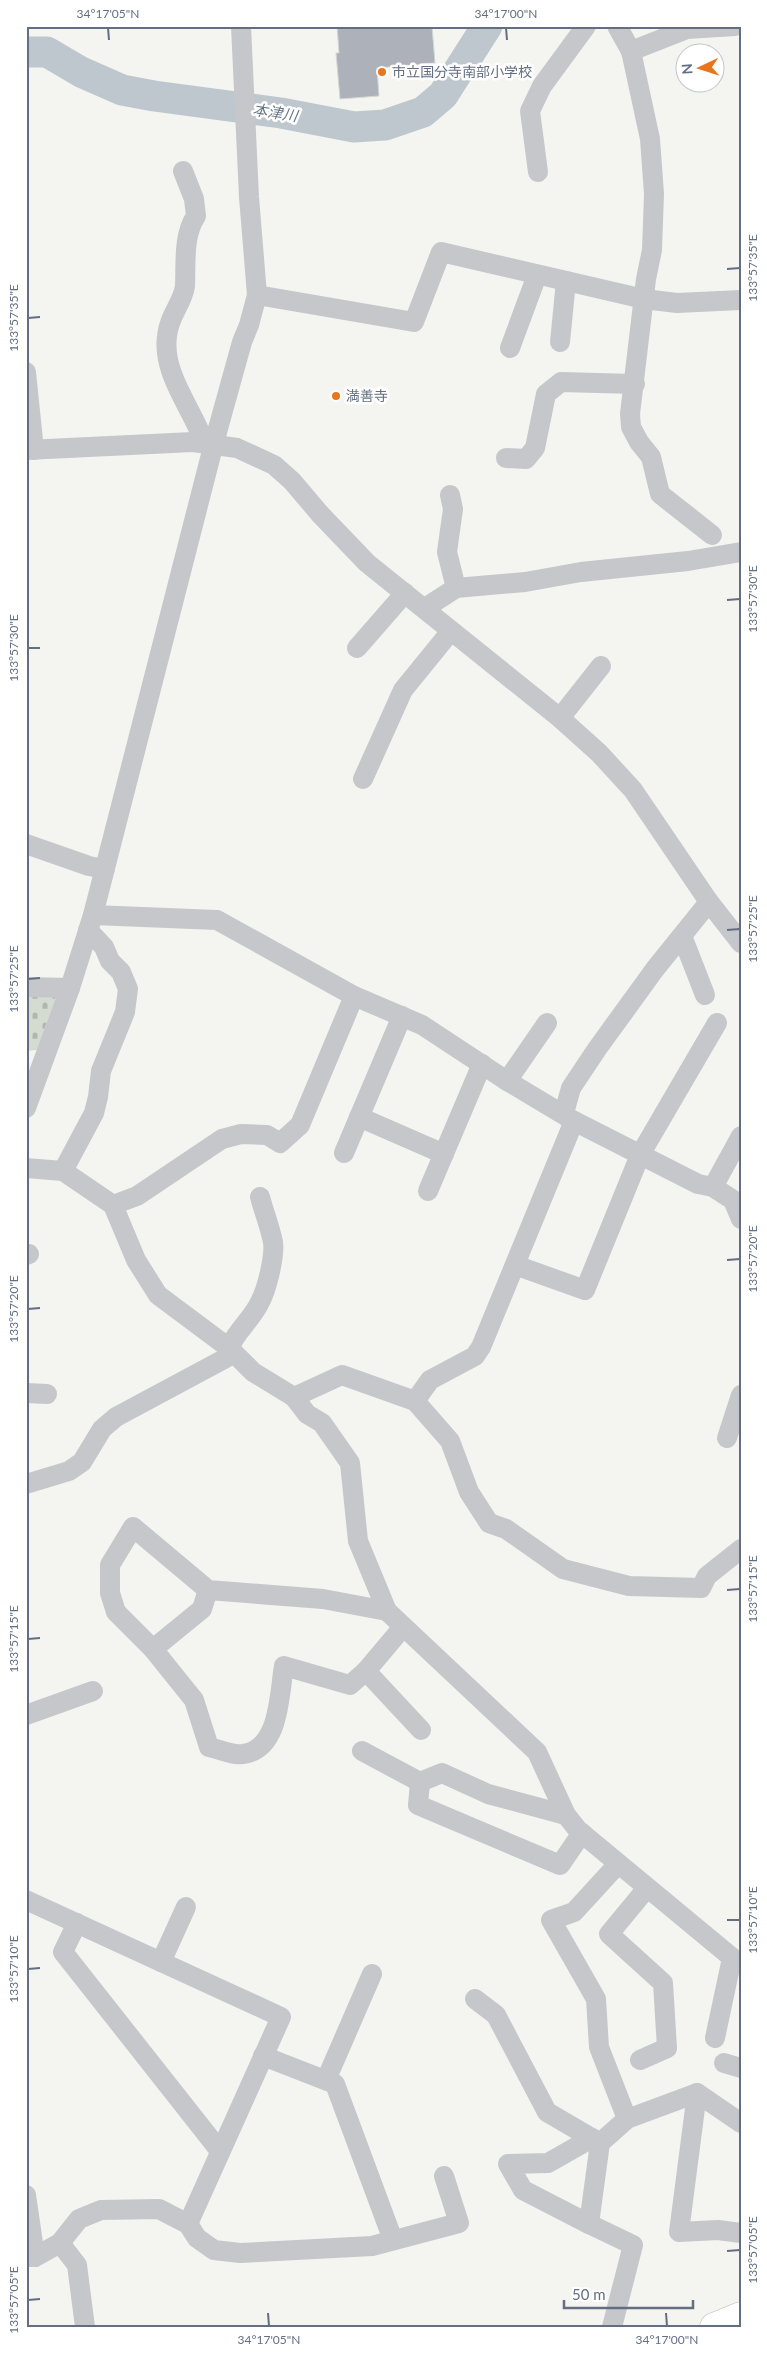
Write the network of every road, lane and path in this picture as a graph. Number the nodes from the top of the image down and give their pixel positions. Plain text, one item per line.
1 (241, 26) edge
2 (586, 26) edge
3 (617, 26) edge
4 (735, 26) edge
5 (631, 51) junction
6 (184, 171) dead end
7 (538, 172) dead end
8 (537, 275) junction
9 (566, 281) junction
10 (257, 295) junction
11 (644, 299) junction
12 (741, 300) edge
13 (560, 342) dead end
14 (510, 348) dead end
15 (26, 372) edge
16 (635, 384) junction
17 (209, 443) junction
18 (30, 450) edge
19 (506, 458) dead end
20 (450, 495) dead end
21 (712, 535) dead end
22 (741, 552) edge
23 (456, 588) junction
24 (405, 593) junction
25 (425, 608) junction
26 (451, 631) junction
27 (357, 648) dead end
28 (601, 666) dead end
29 (560, 718) junction
30 (363, 779) dead end
31 (26, 844) edge
32 (105, 869) junction
33 (709, 902) junction
34 (90, 923) junction
35 (682, 936) junction
36 (741, 943) edge
37 (26, 987) edge
38 (70, 988) junction
39 (705, 995) dead end
40 (354, 996) junction
41 (402, 1016) junction
42 (547, 1023) dead end
43 (716, 1023) dead end
44 (482, 1064) junction
45 (34, 1065) edge
46 (507, 1081) junction
47 (26, 1108) edge
48 (359, 1117) junction
49 (569, 1117) junction
50 (741, 1136) edge
51 (344, 1153) dead end
52 (444, 1154) junction
53 (640, 1155) junction
54 (26, 1168) edge
55 (63, 1171) junction
56 (713, 1187) junction
57 (428, 1191) dead end
58 (260, 1197) dead end
59 (113, 1205) junction
60 (741, 1219) edge
61 (515, 1265) junction
62 (228, 1348) junction
63 (26, 1393) edge
64 (47, 1394) dead end
65 (741, 1395) edge
66 (294, 1397) junction
67 (415, 1400) junction
68 (727, 1438) dead end
69 (26, 1484) edge
70 (741, 1549) edge
71 (208, 1590) junction
72 (387, 1611) junction
73 (403, 1628) junction
74 (153, 1648) junction
75 (366, 1671) junction
76 (93, 1691) dead end
77 (26, 1715) edge
78 (421, 1730) dead end
79 (362, 1751) dead end
80 (420, 1782) junction
81 (566, 1815) junction
82 (582, 1834) junction
83 (618, 1864) junction
84 (647, 1888) junction
85 (26, 1900) edge
86 (186, 1907) dead end
87 (76, 1923) junction
88 (736, 1961) edge
89 (161, 1962) junction
90 (372, 1974) dead end
91 (475, 1999) dead end
92 (715, 2038) dead end
93 (263, 2056) junction
94 (640, 2060) dead end
95 (326, 2080) junction
96 (697, 2093) junction
97 (627, 2119) junction
98 (741, 2123) edge
99 (596, 2141) junction
100 (220, 2152) junction
101 (444, 2176) dead end
102 (26, 2196) edge
103 (188, 2224) junction
104 (589, 2224) junction
105 (741, 2233) edge
106 (393, 2240) junction
107 (60, 2243) junction
108 (31, 2257) edge
109 (741, 2316) edge
110 (85, 2327) edge
111 (612, 2327) edge
112 (714, 2327) edge

1 - 10 street
2 - 7 street
3 - 5 street
4 - 5 street
5 - 11 street
6 - 17 street
8 - 9 street
8 - 10 street
8 - 14 street
9 - 11 street
9 - 13 street
10 - 17 street
11 - 12 street
11 - 16 street
15 - 18 street
16 - 19 street
16 - 21 street
17 - 18 street
17 - 24 street
17 - 32 street
20 - 23 street
22 - 23 street
23 - 25 street
24 - 25 street
24 - 27 street
25 - 26 street
26 - 29 street
26 - 30 street
28 - 29 street
29 - 33 street
31 - 32 street
32 - 34 street
33 - 35 street
33 - 36 street
34 - 38 street
34 - 40 street
34 - 55 street
35 - 39 street
35 - 49 street
37 - 38 street
38 - 45 street
40 - 41 street
40 - 59 street
41 - 44 street
41 - 48 street
42 - 46 street
43 - 53 street
44 - 46 street
44 - 52 street
45 - 47 street
46 - 49 street
48 - 51 street
48 - 52 street
49 - 53 street
49 - 61 street
50 - 56 street
52 - 57 street
53 - 56 street
53 - 61 street
54 - 55 street
55 - 59 street
56 - 60 street
58 - 62 street
59 - 62 street
61 - 67 street
62 - 66 street
62 - 69 street
63 - 64 street
65 - 68 street
66 - 67 street
66 - 72 street
67 - 70 street
71 - 72 street
71 - 74 street
71 - 74 street
72 - 73 street
73 - 75 street
73 - 81 street
74 - 75 street
75 - 78 street
76 - 77 street
79 - 80 street
80 - 81 street
80 - 82 street
81 - 82 street
82 - 83 street
83 - 84 street
83 - 97 street
84 - 88 street
84 - 94 street
85 - 87 street
86 - 89 street
87 - 89 street
87 - 100 street
88 - 92 street
89 - 93 street
90 - 95 street
91 - 99 street
93 - 95 street
93 - 100 street
95 - 106 street
96 - 97 street
96 - 98 street
96 - 105 street
97 - 99 street
99 - 104 street
99 - 104 street
100 - 103 street
101 - 106 street
102 - 108 street
103 - 106 street
103 - 107 street
104 - 111 street
107 - 108 street
107 - 110 street
109 - 112 main road

